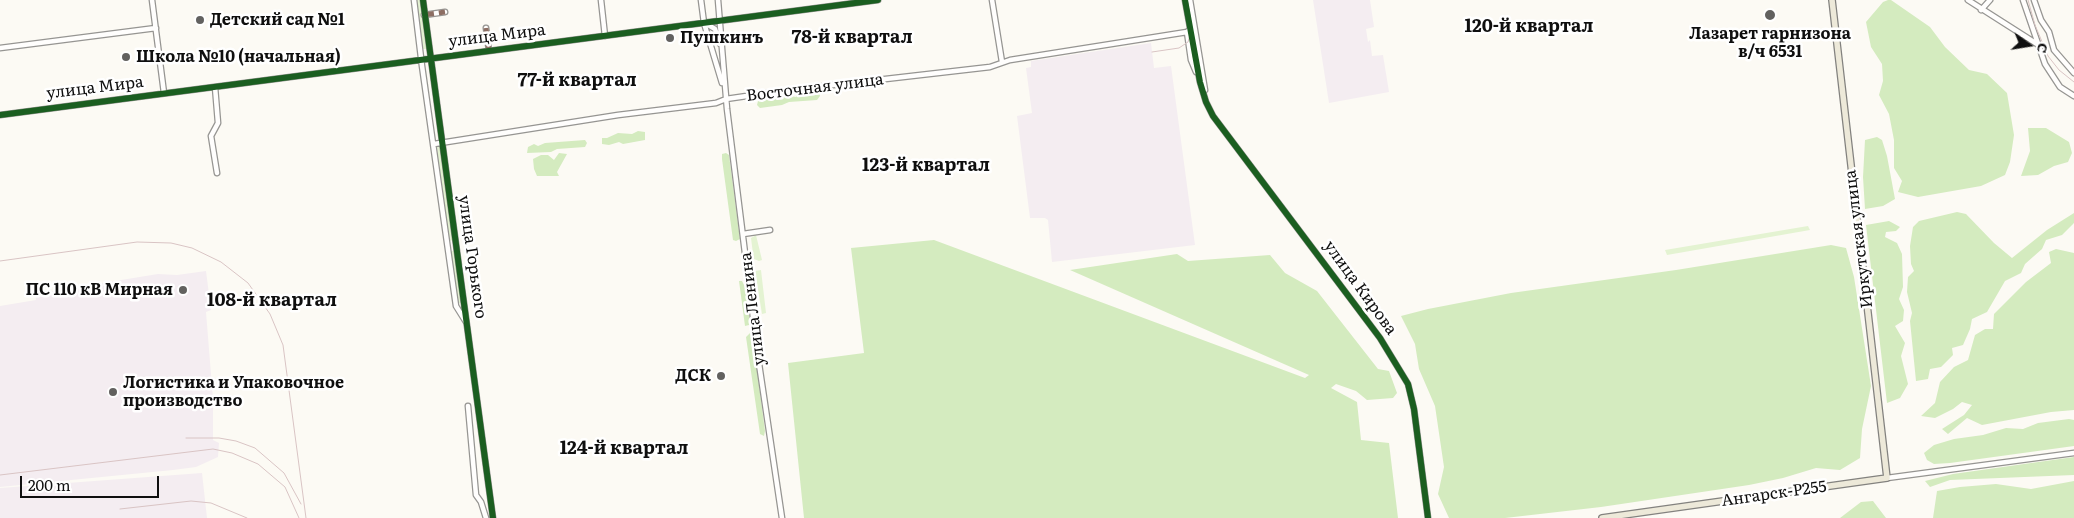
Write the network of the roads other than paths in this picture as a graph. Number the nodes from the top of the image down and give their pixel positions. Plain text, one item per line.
1 (152, 0) edge
2 (414, 0) edge
3 (422, 0) edge
4 (601, 0) edge
5 (701, 0) edge
6 (718, 0) edge
7 (878, 0) edge
8 (992, 0) edge
9 (1185, 0) edge
10 (1832, 0) edge
11 (1968, 0) edge
12 (1990, 0) edge
13 (2024, 0) edge
14 (2034, 0) edge
15 (1190, 3) edge
16 (1186, 10) junction
17 (1981, 10) junction
18 (445, 12) dead end
19 (424, 15) junction
20 (720, 20) junction
21 (704, 23) junction
22 (156, 28) junction
23 (486, 28) dead end
24 (1190, 29) junction
25 (605, 36) junction
26 (2039, 45) junction
27 (0, 48) edge
28 (489, 51) junction
29 (430, 58) junction
30 (723, 59) junction
31 (421, 60) junction
32 (1002, 62) junction
33 (2074, 73) edge
34 (215, 87) junction
35 (164, 93) junction
36 (2074, 96) edge
37 (726, 99) junction
38 (1206, 102) junction
39 (0, 114) edge
40 (442, 142) junction
41 (434, 144) junction
42 (217, 173) dead end
43 (770, 230) dead end
44 (743, 234) junction
45 (457, 247) junction
46 (448, 248) junction
47 (468, 325) junction
48 (468, 406) dead end
49 (2074, 453) edge
50 (1887, 478) junction
51 (486, 518) edge
52 (493, 518) edge
53 (782, 518) edge
54 (1428, 518) edge
55 (1602, 518) edge

1 - 22 street
2 - 31 street, улица Горького
3 - 19 street, улица Горького
4 - 25 street
5 - 21 street, улица Ленина
6 - 20 street, улица Ленина
7 - 20 street, улица Мира
8 - 32 street
9 - 16 street, улица Кирова
10 - 50 main road, Иркутская улица
11 - 17 street
12 - 17 street
13 - 26 street
14 - 33 street
15 - 16 street
15 - 24 street, улица Кирова
16 - 24 street, улица Кирова
17 - 26 street
18 - 19 street
19 - 29 street, улица Горького
20 - 21 street, улица Мира
20 - 30 street, улица Ленина
21 - 25 street, улица Мира
21 - 30 street
21 - 37 street, улица Ленина
22 - 27 street
22 - 35 street
23 - 28 street
24 - 32 street, Восточная улица
24 - 38 street, улица Кирова
24 - 38 street, улица Кирова
25 - 28 street, улица Мира
26 - 36 street
28 - 29 street, улица Мира
29 - 31 street, улица Мира
29 - 40 street, улица Горького
30 - 37 street, улица Ленина
31 - 34 street, улица Мира
31 - 41 street, улица Горького
32 - 37 street, Восточная улица
34 - 35 street, улица Мира
34 - 42 street
35 - 39 street, улица Мира
37 - 40 street, Восточная улица
37 - 44 street, улица Ленина
38 - 54 street, улица Кирова
40 - 41 street, Восточная улица
40 - 45 street, улица Горького
41 - 46 street, улица Горького
43 - 44 street
44 - 53 street, улица Ленина
45 - 46 street
45 - 47 street, улица Горького
46 - 47 street, улица Горького
47 - 52 street, улица Горького
48 - 51 street
49 - 50 street
50 - 55 main road, Ангарск-Р255

